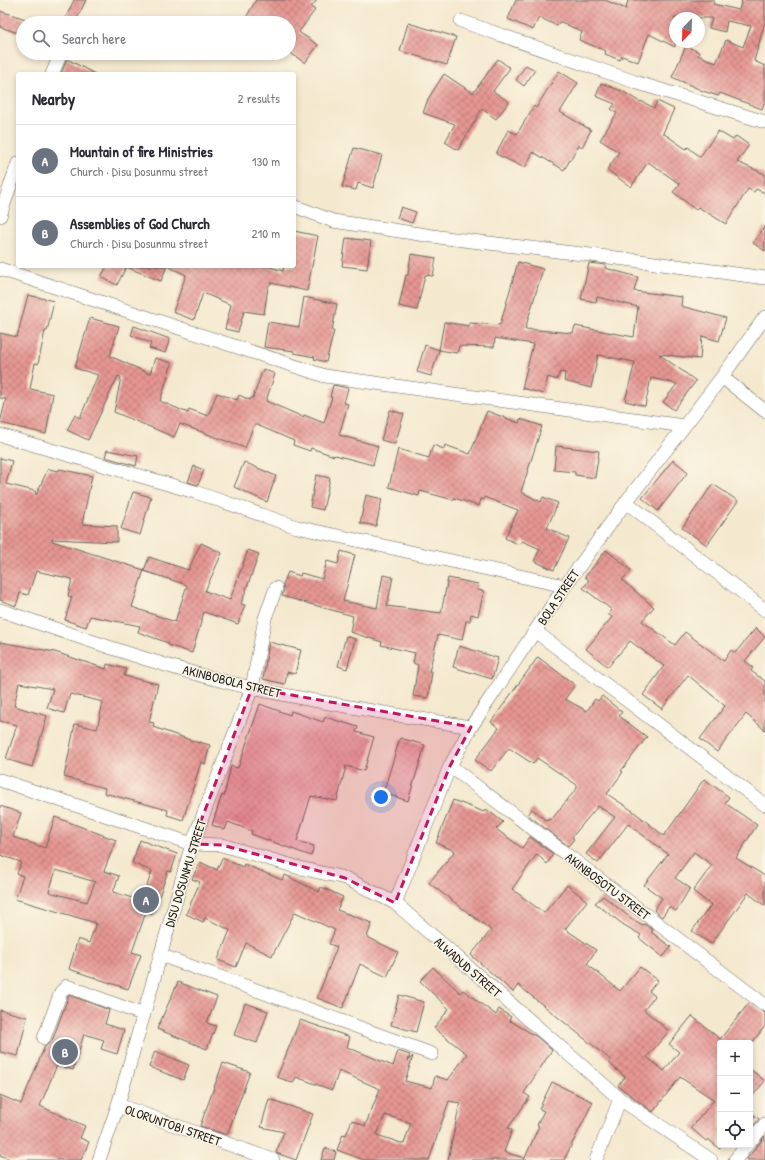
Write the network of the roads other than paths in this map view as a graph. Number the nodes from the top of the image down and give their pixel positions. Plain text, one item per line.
1 (461, 21) dead end
2 (58, 60) edge
3 (53, 72) edge
4 (765, 122) edge
5 (16, 169) edge
6 (296, 207) edge
7 (0, 216) edge
8 (0, 269) edge
9 (765, 278) edge
10 (765, 316) edge
11 (722, 377) junction
12 (765, 410) edge
13 (684, 426) junction
14 (0, 435) edge
15 (626, 502) junction
16 (565, 586) junction
17 (276, 588) dead end
18 (0, 610) edge
19 (765, 610) edge
20 (535, 632) junction
21 (252, 688) junction
22 (470, 727) junction
23 (450, 766) junction
24 (0, 780) edge
25 (765, 805) edge
26 (192, 844) junction
27 (395, 903) junction
28 (160, 955) junction
29 (765, 1005) edge
30 (144, 1015) junction
31 (44, 1038) dead end
32 (432, 1054) dead end
33 (620, 1098) junction
34 (118, 1105) junction
35 (765, 1124) edge
36 (753, 1138) edge
37 (745, 1148) edge
38 (99, 1160) edge
39 (273, 1160) edge
40 (596, 1160) edge
41 (711, 1160) edge
42 (735, 1160) edge

1 - 4 street
2 - 3 street
5 - 7 street
6 - 9 street
8 - 13 street
10 - 11 street, BOLA STREET
11 - 12 street
11 - 13 street, BOLA STREET
13 - 15 street, BOLA STREET
14 - 16 street
15 - 16 street, BOLA STREET
15 - 19 street
16 - 20 street, BOLA STREET
17 - 21 street, DISU DOSUNMU STREET
18 - 21 street, AKINBOBOLA STREET
20 - 22 street, BOLA STREET
20 - 25 street
21 - 22 street, AKINBOBOLA STREET
21 - 26 street, DISU DOSUNMU STREET
22 - 23 street, BOLA STREET
23 - 27 street, BOLA STREET
23 - 29 street, AKINBOSOTU STREET
24 - 26 street, ALWADUD STREET
26 - 27 street, ALWADUD STREET
26 - 28 street, DISU DOSUNMU STREET
27 - 33 street, ALWADUD STREET
28 - 30 street, DISU DOSUNMU STREET
28 - 32 street
30 - 31 street
30 - 34 street, DISU DOSUNMU STREET
33 - 40 street
33 - 41 street, ALWADUD STREET
34 - 38 street, DISU DOSUNMU STREET
34 - 39 street, OLORUNTOBI STREET
35 - 36 street
37 - 42 street

